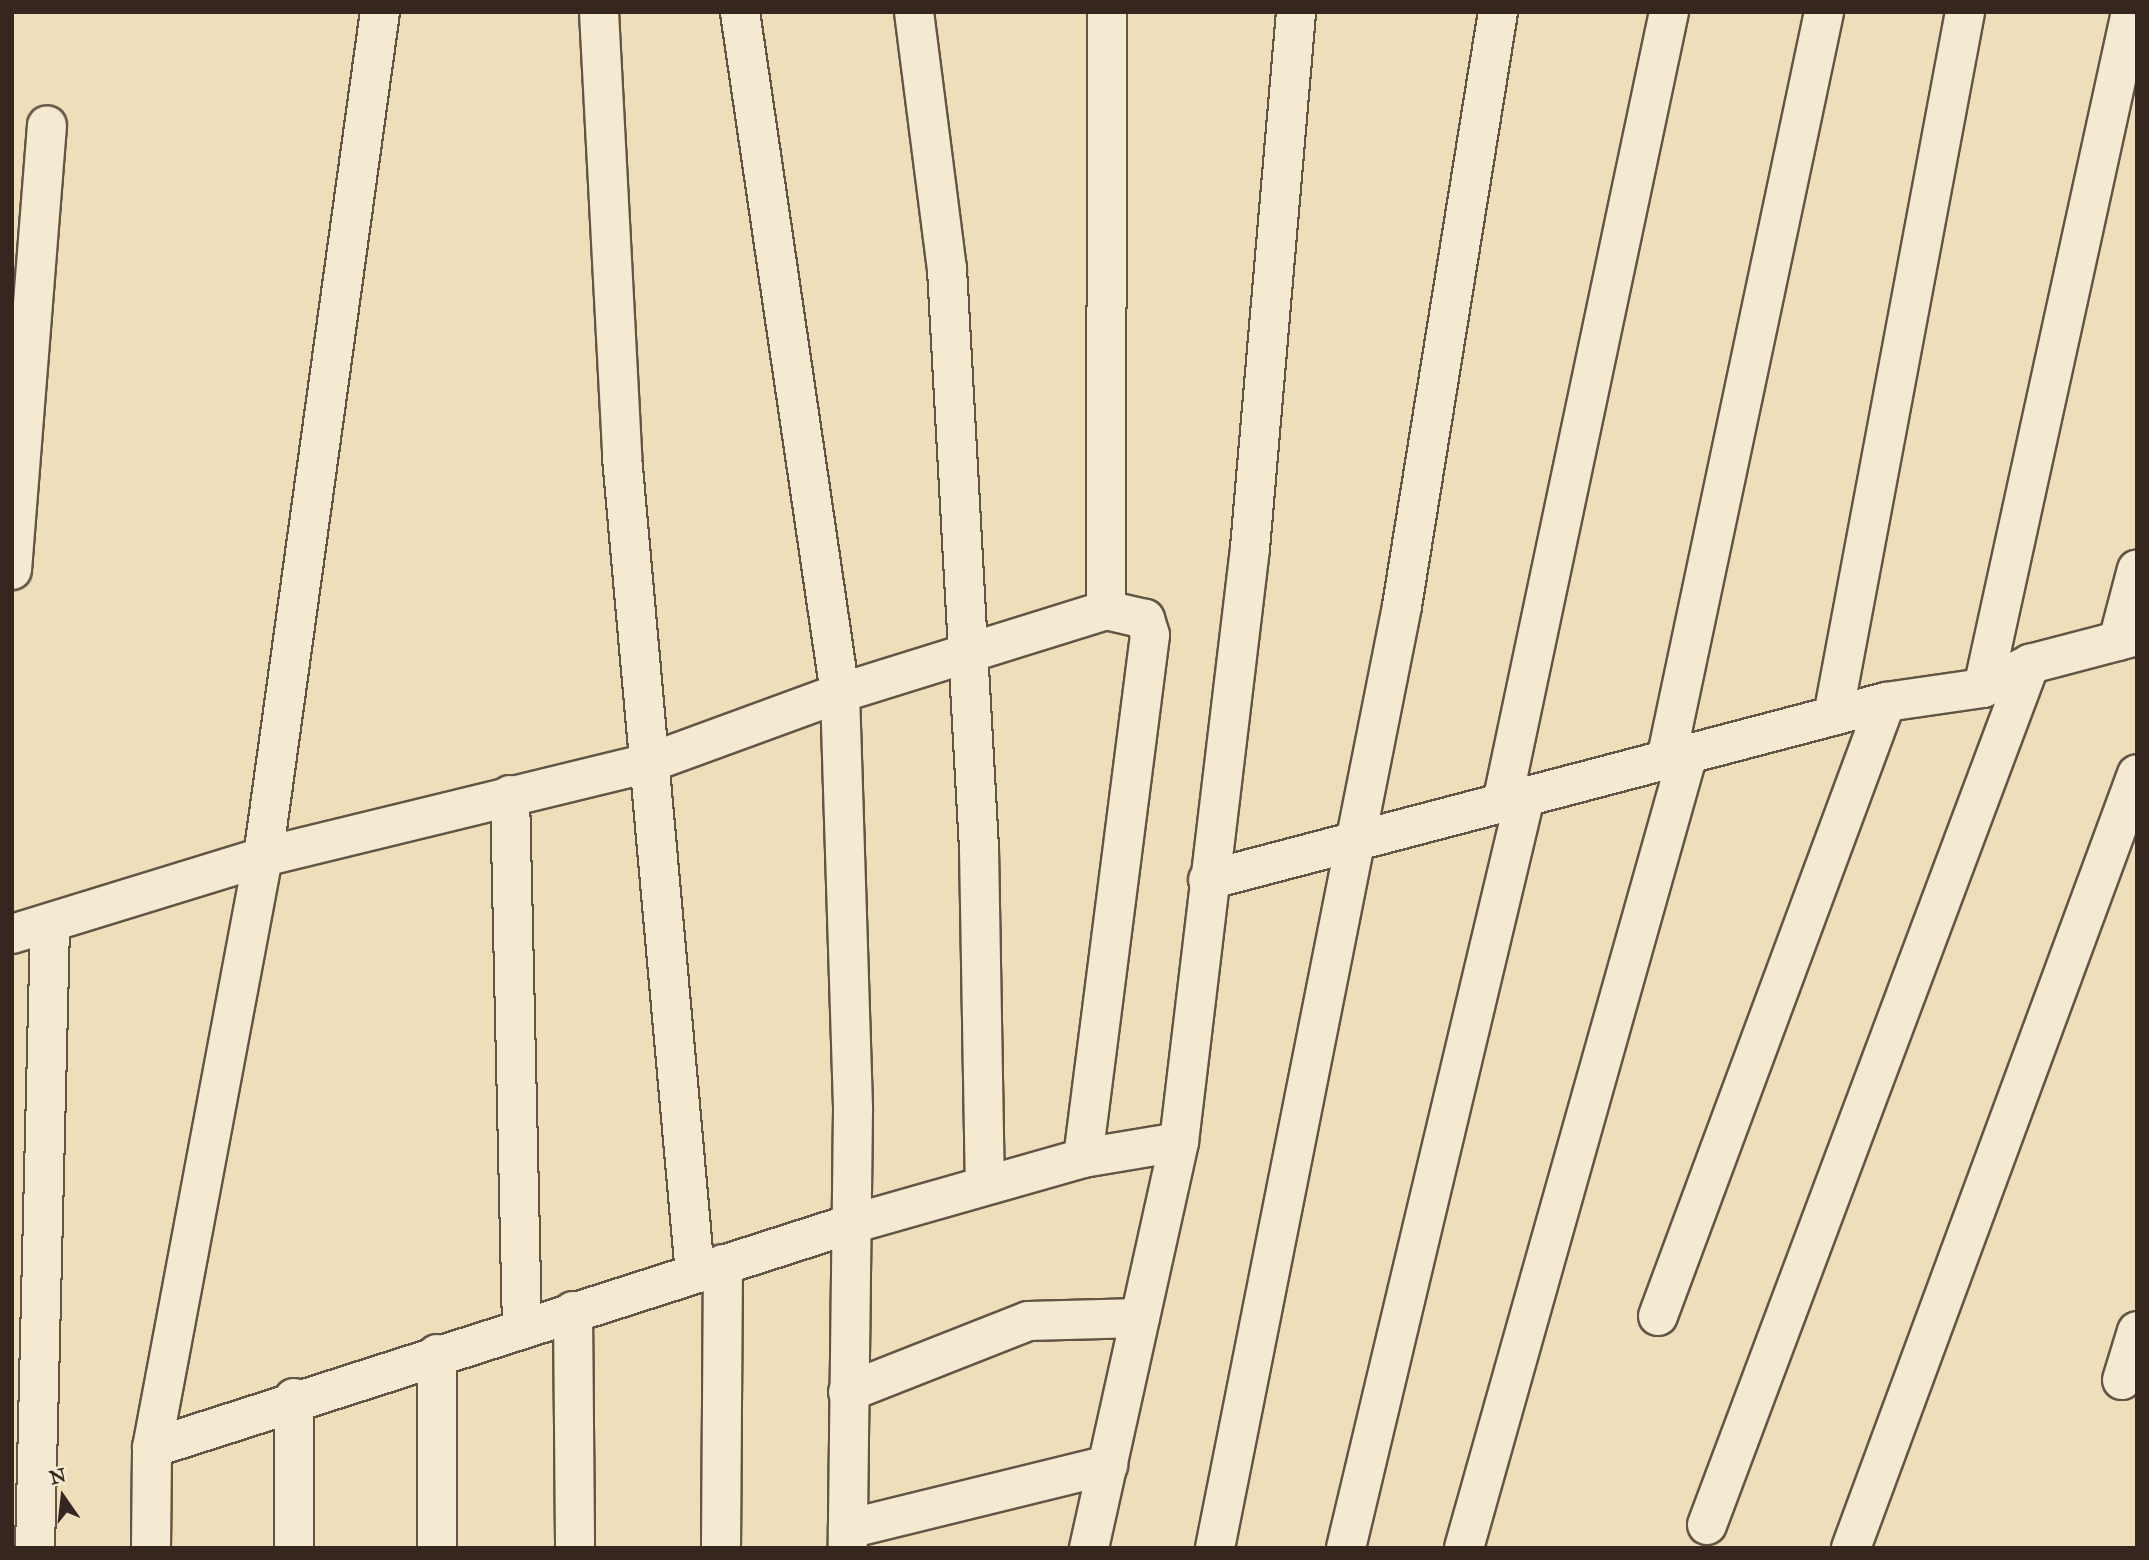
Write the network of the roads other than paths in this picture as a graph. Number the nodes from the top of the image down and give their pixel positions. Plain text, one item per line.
1 (380, 12) edge
2 (599, 12) edge
3 (740, 12) edge
4 (914, 12) edge
5 (1107, 12) edge
6 (1296, 12) edge
7 (1498, 12) edge
8 (1669, 12) edge
9 (1824, 12) edge
10 (1965, 12) edge
11 (2131, 12) edge
12 (47, 125) dead end
13 (12, 569) edge
14 (2137, 569) edge
15 (1106, 610) junction
16 (2127, 638) edge
17 (969, 658) junction
18 (2030, 664) junction
19 (1983, 688) junction
20 (840, 693) junction
21 (1886, 702) junction
22 (1833, 716) junction
23 (1677, 757) junction
24 (649, 763) junction
25 (2137, 774) edge
26 (510, 795) junction
27 (1513, 800) junction
28 (1350, 843) junction
29 (263, 857) junction
30 (1208, 880) junction
31 (50, 927) junction
32 (12, 934) edge
33 (1179, 1142) junction
34 (1083, 1158) junction
35 (985, 1185) junction
36 (848, 1226) junction
37 (709, 1269) junction
38 (573, 1311) junction
39 (1658, 1316) dead end
40 (1140, 1318) junction
41 (522, 1327) junction
42 (2137, 1331) edge
43 (437, 1354) junction
44 (2122, 1380) dead end
45 (848, 1392) junction
46 (293, 1398) junction
47 (152, 1448) junction
48 (1108, 1465) junction
49 (1707, 1525) dead end
50 (848, 1539) edge
51 (35, 1548) edge
52 (151, 1548) edge
53 (294, 1548) edge
54 (437, 1548) edge
55 (575, 1548) edge
56 (721, 1548) edge
57 (1089, 1548) edge
58 (1214, 1548) edge
59 (1346, 1548) edge
60 (1464, 1548) edge
61 (1851, 1548) edge

1 - 29 street
2 - 24 street
3 - 20 street
4 - 17 street
5 - 15 street
6 - 30 street
7 - 28 street
8 - 27 street
9 - 23 street
10 - 22 street
11 - 19 street
12 - 13 street
14 - 16 street
15 - 17 street
15 - 34 street
16 - 18 street
17 - 20 street
17 - 35 street
18 - 19 street
18 - 49 street
19 - 21 street
20 - 24 street
20 - 36 street
21 - 22 street
21 - 39 street
22 - 23 street
23 - 27 street
23 - 60 street
24 - 26 street
24 - 37 street
25 - 61 street
26 - 29 street
26 - 41 street
27 - 28 street
27 - 59 street
28 - 30 street
28 - 58 street
29 - 31 street
29 - 47 street
30 - 33 street
31 - 32 street
31 - 51 street
33 - 34 street
33 - 40 street
34 - 35 street
35 - 36 street
36 - 37 street
36 - 45 street
37 - 38 street
37 - 56 street
38 - 41 street
38 - 55 street
40 - 45 street
40 - 48 street
41 - 43 street
42 - 44 street
43 - 46 street
43 - 54 street
45 - 50 street
46 - 47 street
46 - 53 street
47 - 52 street
48 - 50 street
48 - 57 street

